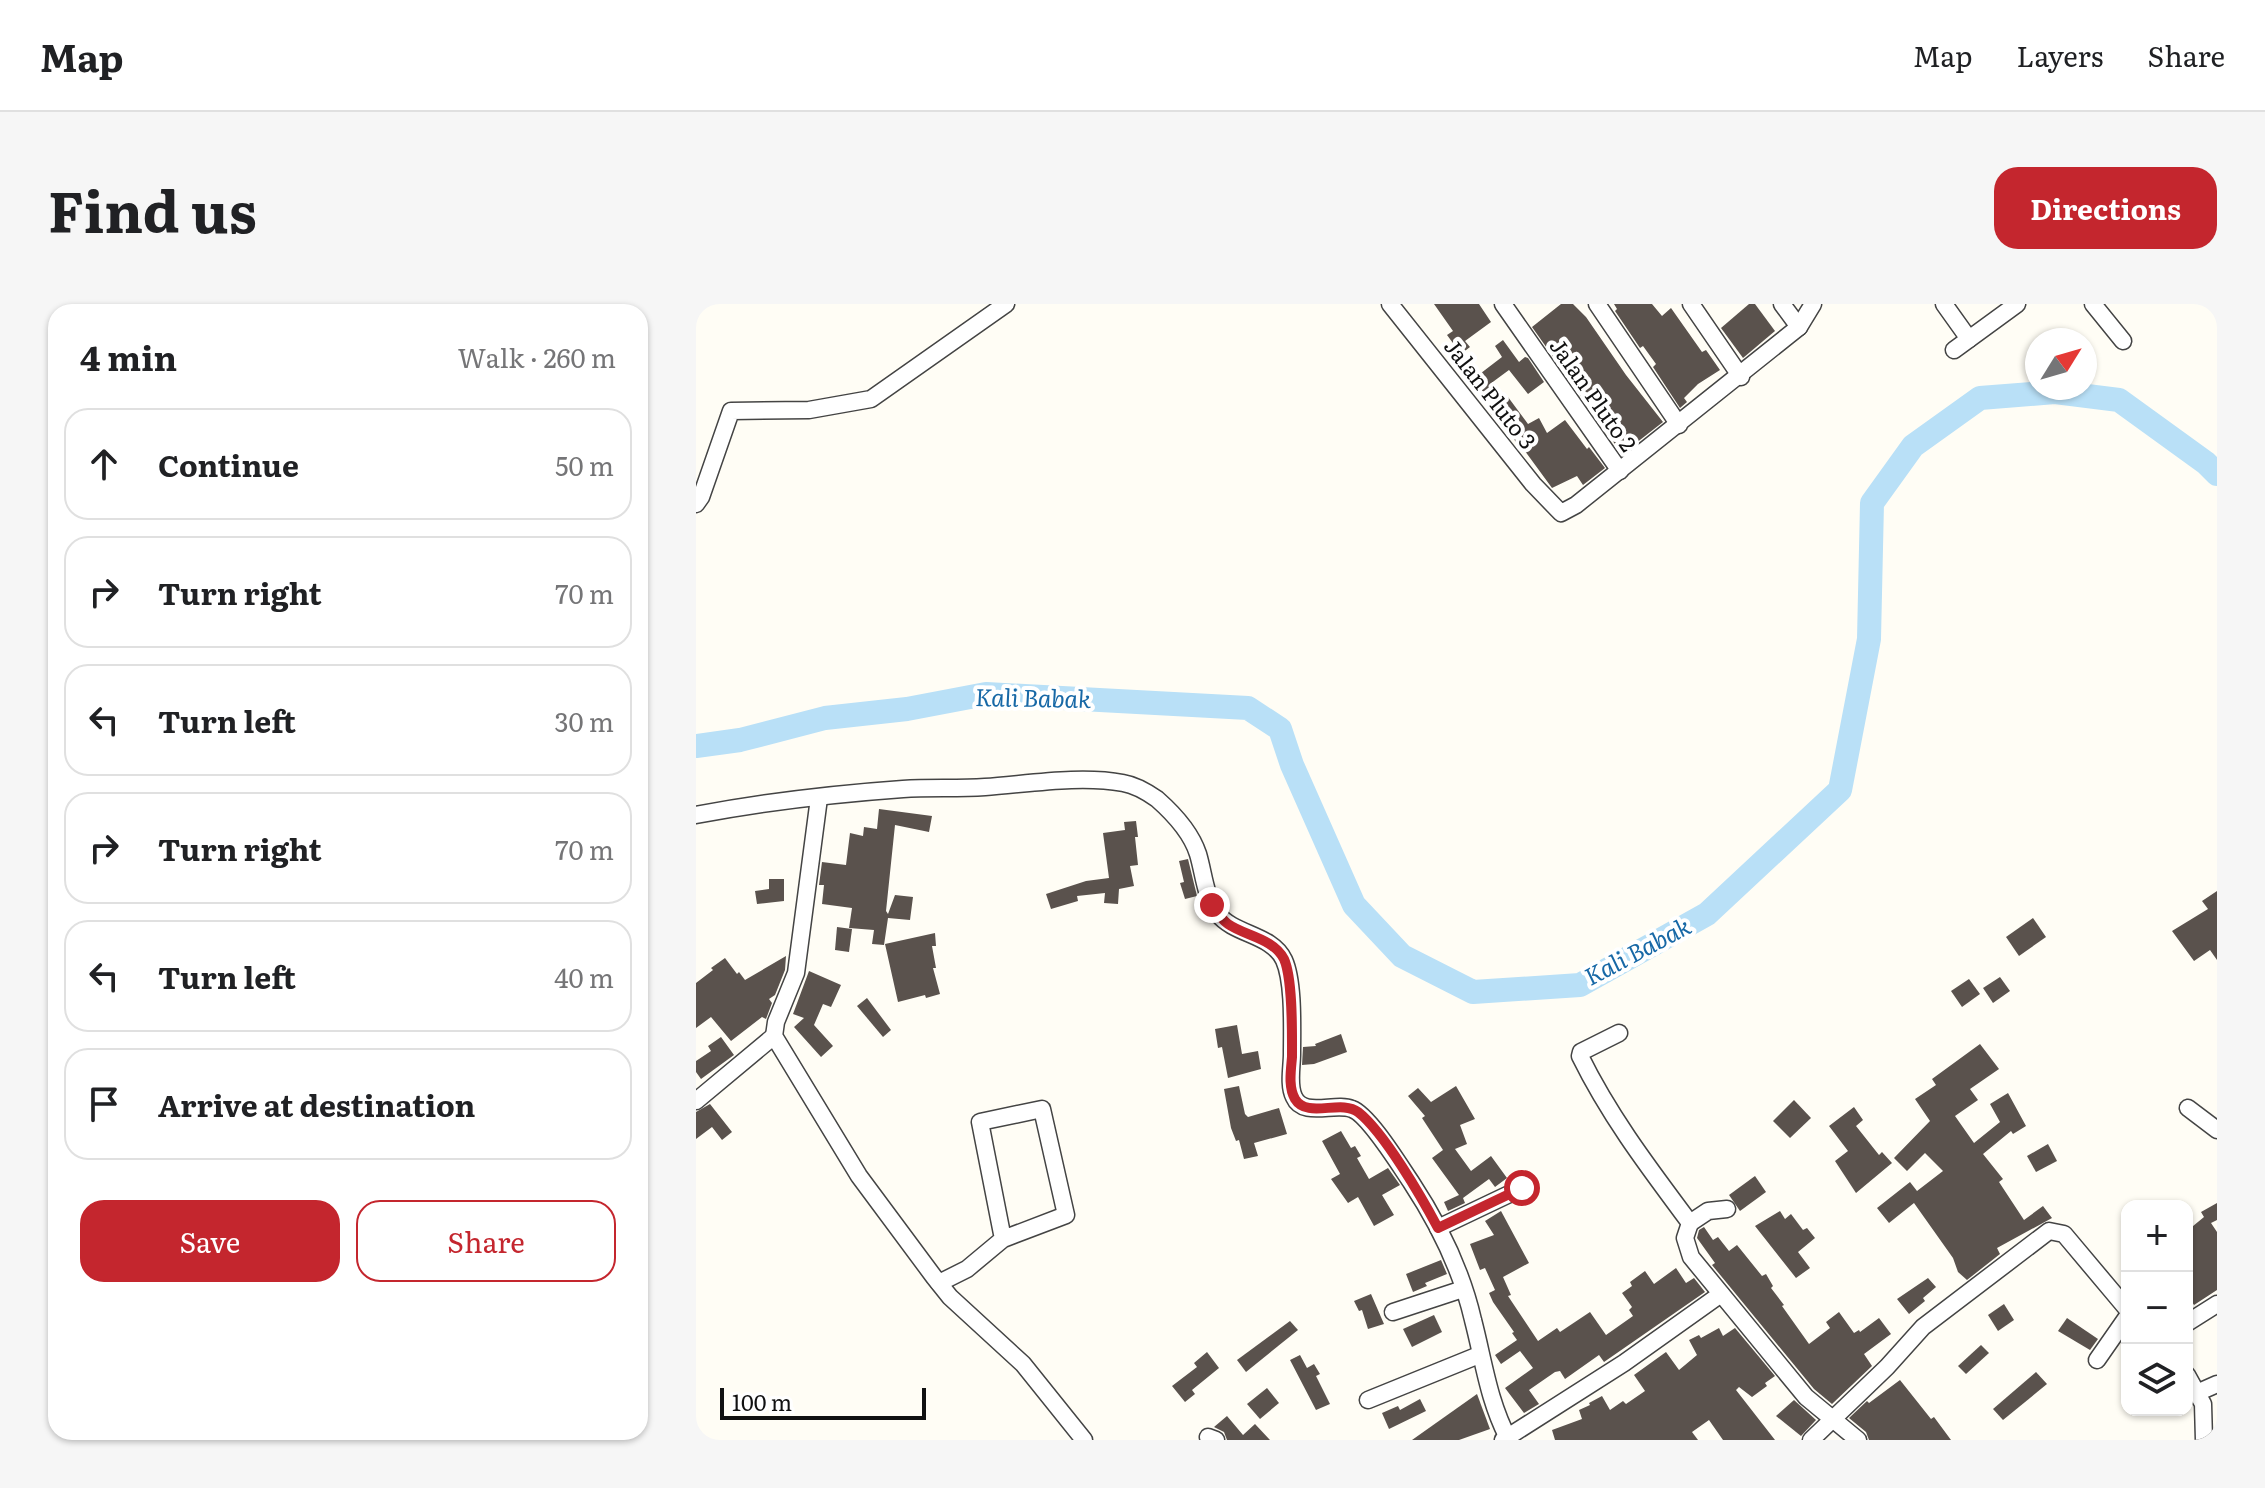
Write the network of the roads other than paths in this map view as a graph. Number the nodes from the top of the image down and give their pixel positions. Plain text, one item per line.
1 (1006, 304) edge
2 (1390, 304) edge
3 (1503, 304) edge
4 (1597, 304) edge
5 (1691, 304) edge
6 (1782, 304) edge
7 (1813, 304) edge
8 (1944, 304) edge
9 (2017, 304) edge
10 (2093, 304) edge
11 (1799, 327) junction
12 (1969, 339) junction
13 (2123, 341) dead end
14 (1954, 350) dead end
15 (1741, 377) junction
16 (1679, 425) junction
17 (1620, 471) junction
18 (696, 504) edge
19 (819, 798) junction
20 (696, 815) edge
21 (1619, 1033) dead end
22 (774, 1036) junction
23 (696, 1101) edge
24 (2188, 1108) dead end
25 (2217, 1130) edge
26 (1522, 1188) dead end
27 (1727, 1209) dead end
28 (1690, 1223) junction
29 (1438, 1228) junction
30 (1003, 1239) junction
31 (939, 1283) junction
32 (1463, 1289) junction
33 (1721, 1294) junction
34 (2121, 1302) edge
35 (2217, 1304) edge
36 (1393, 1312) dead end
37 (2193, 1319) edge
38 (2121, 1326) edge
39 (1479, 1355) junction
40 (2097, 1360) dead end
41 (2193, 1384) edge
42 (2217, 1384) edge
43 (2199, 1392) junction
44 (1368, 1400) dead end
45 (1835, 1419) junction
46 (1507, 1439) edge
47 (1084, 1440) edge
48 (1811, 1440) edge
49 (1858, 1440) edge
50 (2204, 1440) edge

1 - 18 street
2 - 17 street, Jalan Pluto 3
3 - 17 street, Jalan Pluto 2
4 - 16 street
5 - 15 street
6 - 11 street
7 - 11 street
8 - 12 street
9 - 12 street
10 - 13 street
11 - 15 street
12 - 14 street
15 - 16 street
16 - 17 street
19 - 20 street
19 - 22 street
19 - 29 street
21 - 28 street
22 - 23 street
22 - 31 street
24 - 25 street
26 - 29 street
27 - 28 street
28 - 33 street
29 - 32 street
30 - 30 street
30 - 31 street
31 - 47 street
32 - 36 street
32 - 39 street
33 - 45 street
33 - 46 street
34 - 45 street
35 - 37 street
38 - 40 street
39 - 44 street
39 - 46 street
41 - 43 street
42 - 43 street
43 - 50 street
45 - 48 street
45 - 49 street

